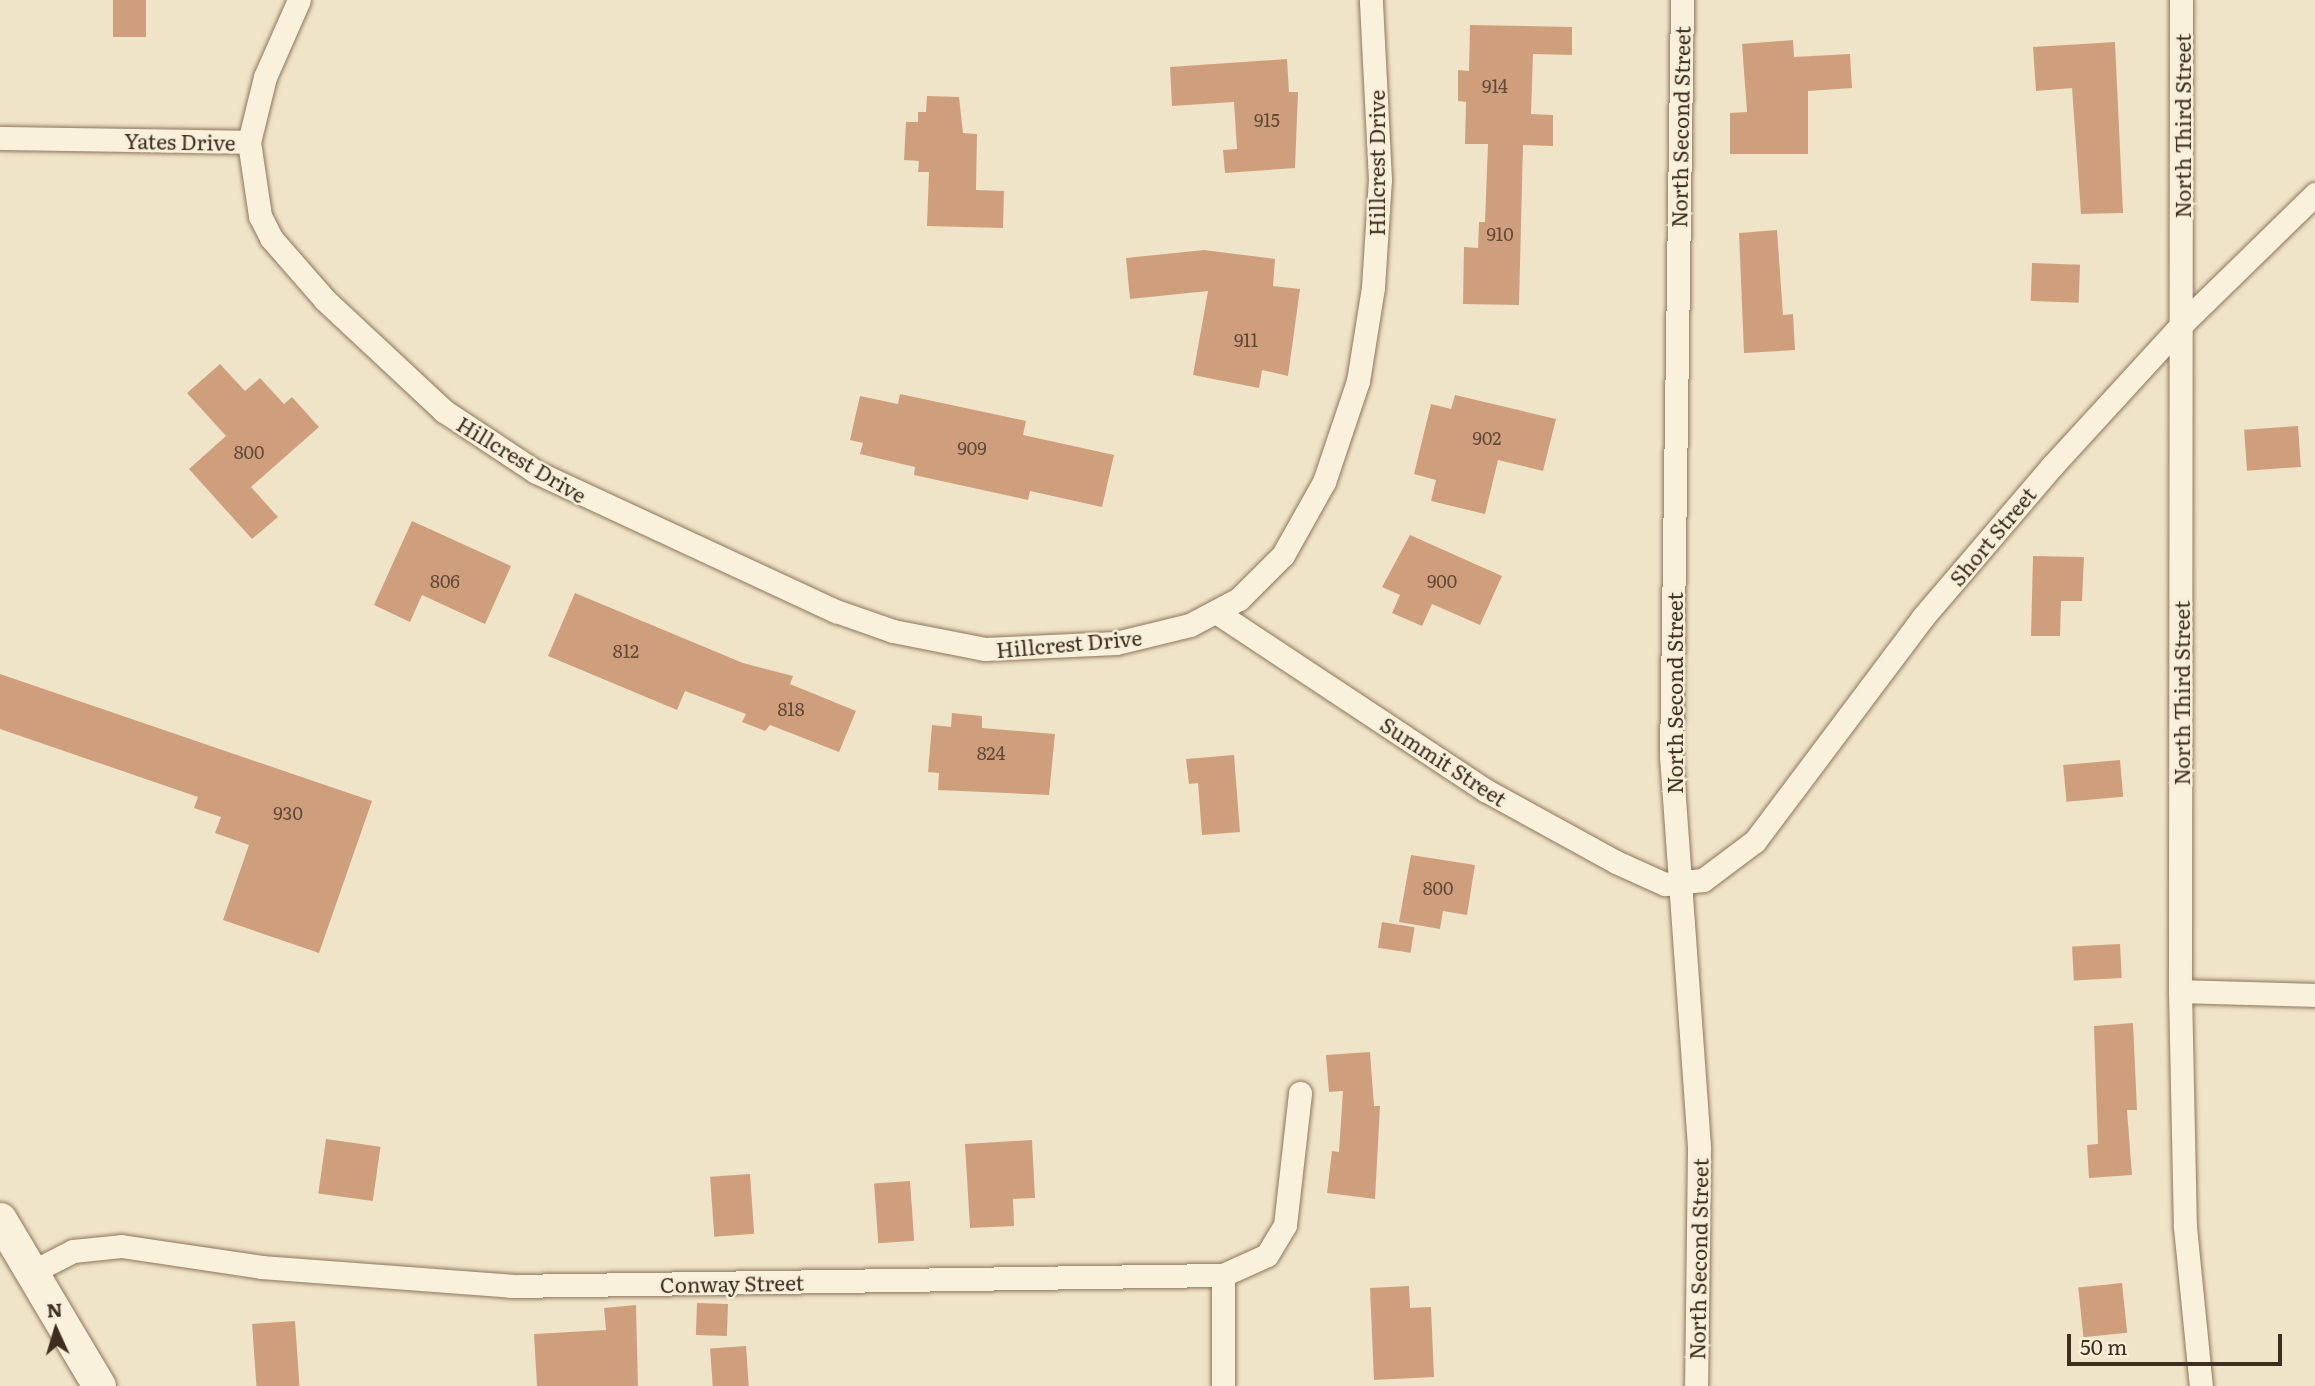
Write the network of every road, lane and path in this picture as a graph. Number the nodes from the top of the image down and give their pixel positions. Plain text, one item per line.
1 (299, 0) edge
2 (1371, 0) edge
3 (1682, 0) edge
4 (2181, 0) edge
5 (0, 138) edge
6 (249, 142) junction
7 (2315, 194) edge
8 (2183, 323) junction
9 (1216, 612) junction
10 (1684, 885) junction
11 (2179, 991) junction
12 (2315, 995) edge
13 (1300, 1093) dead end
14 (0, 1219) edge
15 (32, 1272) junction
16 (1223, 1275) junction
17 (99, 1386) edge
18 (1223, 1386) edge
19 (1696, 1386) edge
20 (2201, 1386) edge

1 - 6 street, Yates Drive
2 - 9 street, Hillcrest Drive
3 - 10 street, North Second Street
4 - 8 street, North Third Street
5 - 6 street, Yates Drive
6 - 9 street, Hillcrest Drive
7 - 8 street, Short Street
8 - 10 street, Short Street
8 - 11 street, North Third Street
9 - 10 street, Summit Street
10 - 19 street, North Second Street
11 - 12 street
11 - 20 street, North Third Street
13 - 16 street, Conway Street
14 - 15 street
15 - 16 street, Conway Street
15 - 17 street
16 - 18 street

